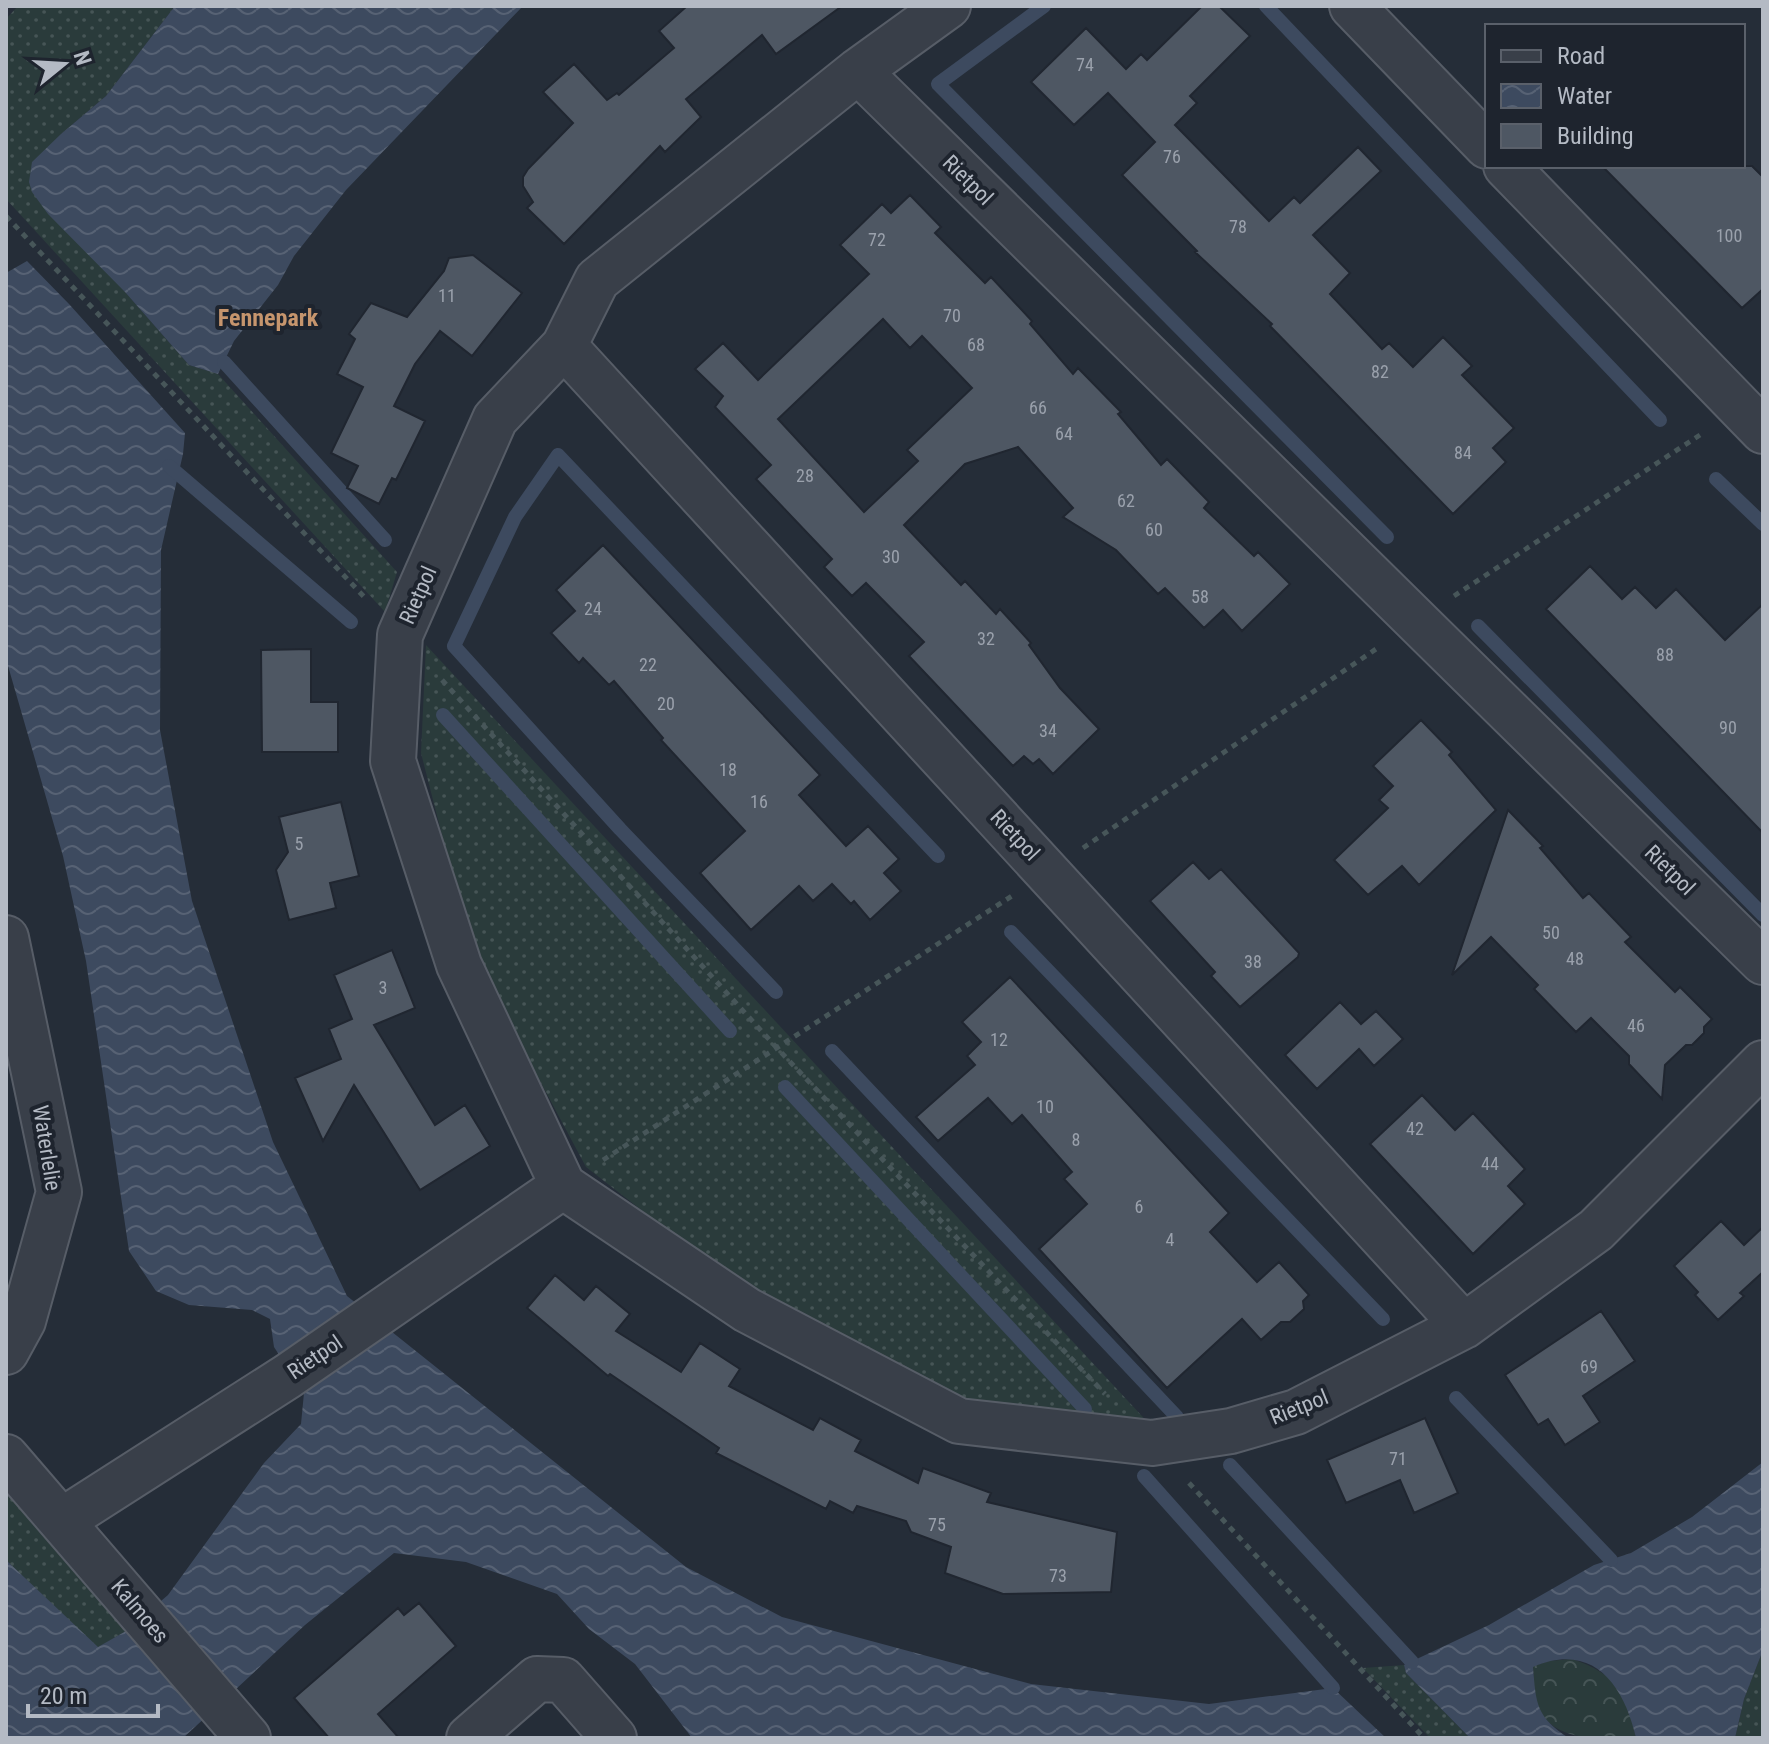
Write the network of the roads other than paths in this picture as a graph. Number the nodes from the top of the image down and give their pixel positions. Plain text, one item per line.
1 (948, 6) edge
2 (1352, 6) edge
3 (858, 71) junction
4 (1485, 144) edge
5 (1508, 168) edge
6 (564, 346) junction
7 (1751, 420) edge
8 (6, 938) edge
9 (1763, 962) edge
10 (1763, 1063) edge
11 (563, 1186) junction
12 (1464, 1326) junction
13 (6, 1352) edge
14 (6, 1457) edge
15 (63, 1520) junction
16 (244, 1733) edge
17 (469, 1738) edge
18 (614, 1738) edge

1 - 3 street, Rietpol
2 - 4 street
3 - 6 street, Rietpol
3 - 9 street, Rietpol
5 - 7 street
6 - 11 street, Rietpol
6 - 12 street, Rietpol
8 - 13 street, Waterlelie
10 - 12 street, Rietpol
11 - 12 street, Rietpol
11 - 15 street, Rietpol
14 - 15 street, Kalmoes
15 - 16 street, Kalmoes
17 - 18 street

